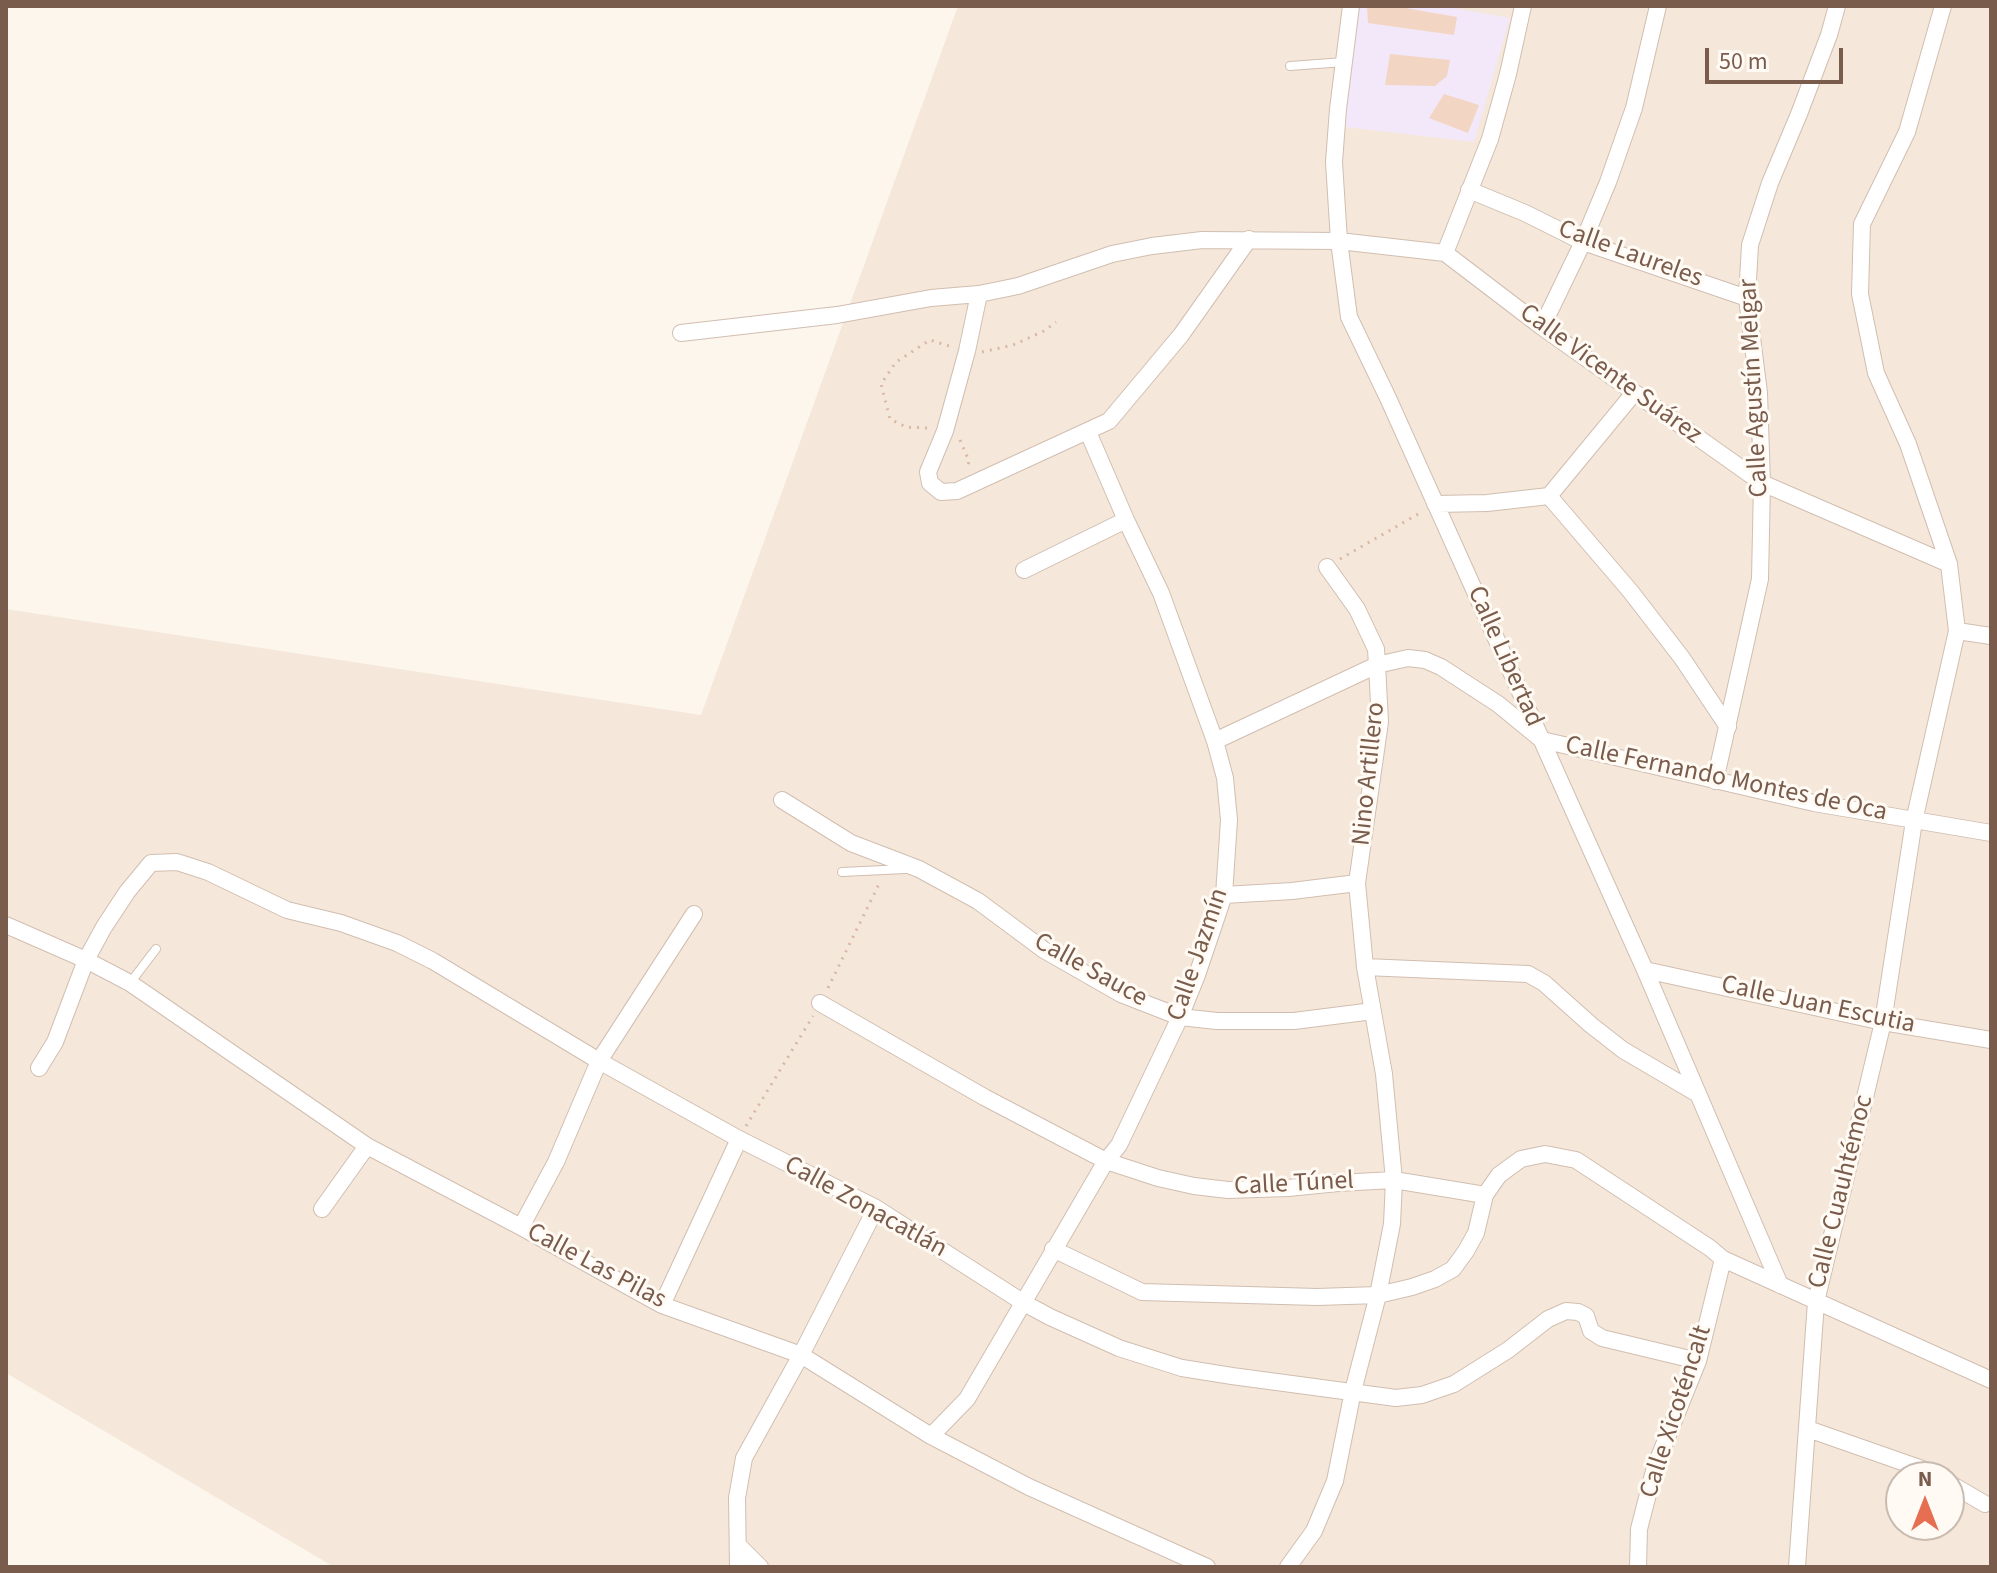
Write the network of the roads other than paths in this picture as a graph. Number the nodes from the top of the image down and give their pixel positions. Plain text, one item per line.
1 (1351, 6) edge
2 (1523, 6) edge
3 (1658, 6) edge
4 (1837, 6) edge
5 (1943, 6) edge
6 (1344, 62) junction
7 (1290, 66) dead end
8 (1469, 190) junction
9 (1255, 239) junction
10 (1339, 241) junction
11 (1583, 242) junction
12 (1445, 253) junction
13 (979, 294) junction
14 (1747, 298) junction
15 (1542, 327) junction
16 (681, 333) dead end
17 (1634, 393) junction
18 (1088, 432) junction
19 (1762, 483) junction
20 (1549, 496) junction
21 (1435, 504) junction
22 (1126, 520) junction
23 (1949, 564) junction
24 (1327, 567) road end
25 (1024, 570) dead end
26 (1957, 631) junction
27 (1991, 636) edge
28 (1377, 665) junction
29 (1728, 727) junction
30 (1542, 740) junction
31 (1215, 741) junction
32 (1715, 781) junction
33 (782, 800) dead end
34 (1914, 821) junction
35 (1991, 833) edge
36 (919, 869) junction
37 (842, 872) dead end
38 (1357, 883) junction
39 (1224, 895) junction
40 (694, 914) dead end
41 (6, 925) edge
42 (156, 949) dead end
43 (86, 960) junction
44 (1365, 967) junction
45 (1645, 970) junction
46 (130, 983) junction
47 (820, 1003) dead end
48 (1373, 1011) junction
49 (1180, 1017) junction
50 (1883, 1022) junction
51 (1991, 1040) edge
52 (599, 1061) junction
53 (39, 1068) dead end
54 (1698, 1094) junction
55 (739, 1139) junction
56 (367, 1146) junction
57 (1106, 1161) junction
58 (1394, 1180) junction
59 (1485, 1195) junction
60 (876, 1208) junction
61 (322, 1209) dead end
62 (521, 1227) junction
63 (1053, 1249) junction
64 (1723, 1259) junction
65 (1780, 1285) junction
66 (1378, 1295) junction
67 (1816, 1302) junction
68 (1024, 1303) junction
69 (662, 1305) junction
70 (801, 1355) junction
71 (1698, 1361) junction
72 (1991, 1380) edge
73 (1353, 1391) junction
74 (1808, 1429) junction
75 (931, 1436) junction
76 (1899, 1461) edge
77 (1965, 1492) edge
78 (1985, 1504) dead end
79 (738, 1545) junction
80 (738, 1567) edge
81 (760, 1567) edge
82 (1207, 1567) edge
83 (1288, 1567) edge
84 (1638, 1567) edge
85 (1797, 1567) edge

1 - 6 street, Calle Libertad
2 - 8 street
3 - 11 street
4 - 14 street, Calle Agustín Melgar
5 - 23 street, Calle Cuauhtémoc
6 - 7 lane
6 - 10 street, Calle Libertad
8 - 11 street, Calle Laureles
8 - 12 street
9 - 10 street
9 - 13 street
9 - 18 street
10 - 12 street
10 - 21 street, Calle Libertad
11 - 14 street, Calle Laureles
11 - 15 street
12 - 15 street, Calle Vicente Suárez
13 - 16 street
13 - 18 street
14 - 19 street, Calle Agustín Melgar
15 - 17 street, Calle Vicente Suárez
17 - 19 street, Calle Vicente Suárez
17 - 20 street
18 - 22 street, Calle Jazmín
19 - 23 street, Calle Vicente Suárez
19 - 29 street, Calle Agustín Melgar
20 - 21 street
20 - 29 street
21 - 30 street, Calle Libertad
22 - 25 street
22 - 31 street, Calle Jazmín
23 - 26 street, Calle Cuauhtémoc
24 - 28 street, Nino Artillero
26 - 27 street
26 - 34 street, Calle Cuauhtémoc
28 - 30 street, Calle Fernando Montes de Oca
28 - 31 street, Calle Fernando Montes de Oca
28 - 38 street, Nino Artillero
29 - 32 street, Calle Agustín Melgar
30 - 32 street, Calle Fernando Montes de Oca
30 - 45 street, Calle Libertad
31 - 39 street, Calle Jazmín
32 - 34 street, Calle Fernando Montes de Oca
33 - 36 street, Calle Sauce
34 - 35 street, Calle Fernando Montes de Oca
34 - 50 street, Calle Cuauhtémoc
36 - 37 lane
36 - 49 street, Calle Sauce
38 - 39 street
38 - 44 street, Nino Artillero
39 - 49 street, Calle Jazmín
40 - 52 street
41 - 43 street, Calle Las Pilas
42 - 46 lane
43 - 46 street, Calle Las Pilas
43 - 52 street, Calle Zonacatlán
43 - 53 street
44 - 48 street, Nino Artillero
44 - 54 street
45 - 50 street, Calle Juan Escutia
45 - 54 street, Calle Libertad
46 - 56 street, Calle Las Pilas
47 - 57 street, Calle Túnel
48 - 49 street, Calle Sauce
48 - 58 street, Nino Artillero
49 - 57 street, Calle Jazmín
50 - 51 street, Calle Juan Escutia
50 - 67 street, Calle Cuauhtémoc
52 - 55 street, Calle Zonacatlán
52 - 62 street
54 - 65 street, Calle Libertad
55 - 60 street, Calle Zonacatlán
55 - 69 street
56 - 61 street
56 - 62 street, Calle Las Pilas
57 - 58 street, Calle Túnel
57 - 63 street, Calle Jazmín
58 - 59 street, Calle Túnel
58 - 66 street, Nino Artillero
59 - 64 street
59 - 66 street
60 - 68 street, Calle Zonacatlán
60 - 70 street
62 - 69 street, Calle Las Pilas
63 - 66 street
63 - 68 street, Calle Jazmín
64 - 65 street
64 - 71 street, Calle Xicoténcalt
65 - 67 street
66 - 73 street, Nino Artillero
67 - 72 street
67 - 74 street, Calle Cuauhtémoc
68 - 73 street, Calle Zonacatlán
68 - 75 street, Calle Jazmín
69 - 70 street, Calle Las Pilas
70 - 75 street, Calle Las Pilas
70 - 79 street
71 - 73 street, Calle Zonacatlán
71 - 84 street, Calle Xicoténcalt
73 - 83 street, Nino Artillero
74 - 76 street
74 - 85 street, Calle Cuauhtémoc
75 - 82 street, Calle Las Pilas
77 - 78 street
79 - 80 street
79 - 81 street

